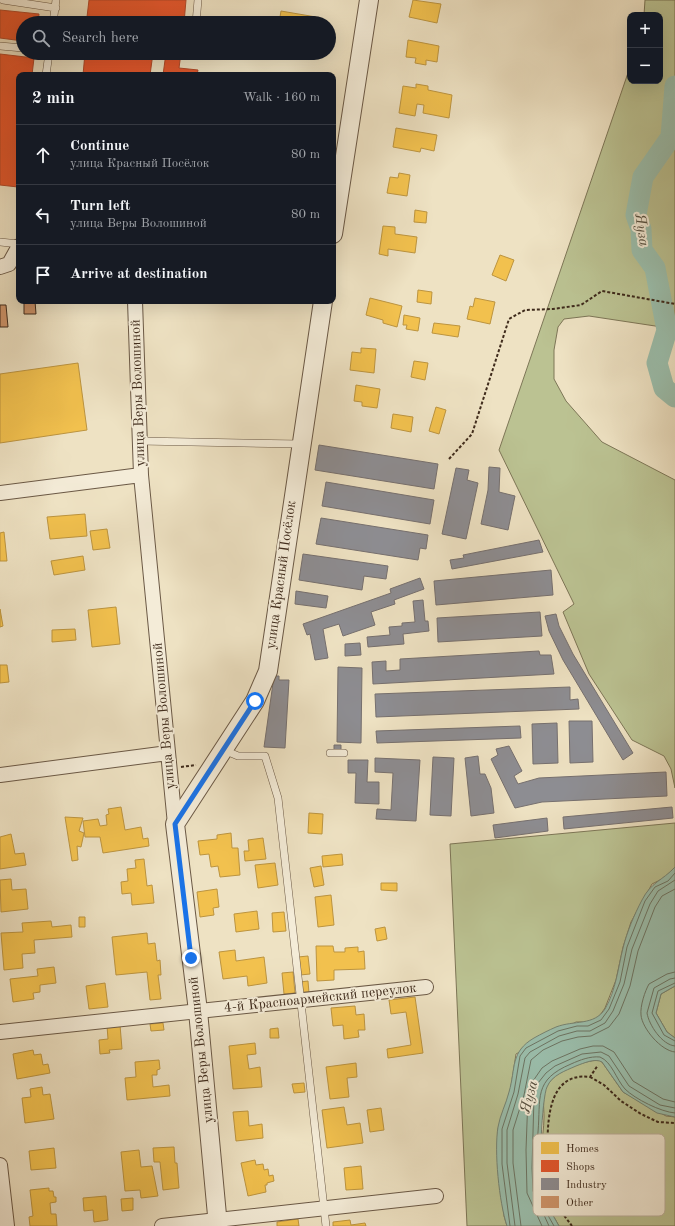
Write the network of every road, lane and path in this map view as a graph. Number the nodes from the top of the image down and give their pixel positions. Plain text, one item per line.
1 (3, 0) edge
2 (198, 0) edge
3 (369, 0) edge
4 (56, 4) edge
5 (54, 16) edge
6 (197, 16) edge
7 (0, 46) edge
8 (16, 47) edge
9 (48, 60) edge
10 (46, 72) edge
11 (336, 214) edge
12 (0, 242) edge
13 (16, 245) edge
14 (16, 251) edge
15 (0, 268) edge
16 (135, 304) edge
17 (323, 304) edge
18 (673, 304) edge
19 (140, 441) junction
20 (300, 444) junction
21 (449, 459) dead end
22 (142, 475) junction
23 (0, 493) edge
24 (222, 749) junction
25 (168, 753) junction
26 (330, 753) dead end
27 (344, 753) dead end
28 (198, 764) dead end
29 (169, 768) junction
30 (0, 775) edge
31 (175, 824) junction
32 (426, 987) dead end
33 (300, 1000) junction
34 (198, 1011) junction
35 (0, 1032) edge
36 (598, 1065) dead end
37 (590, 1077) junction
38 (675, 1123) edge
39 (548, 1134) edge
40 (0, 1165) edge
41 (436, 1196) dead end
42 (323, 1209) junction
43 (565, 1216) edge
44 (218, 1223) edge
45 (7, 1226) edge
46 (162, 1226) edge
47 (326, 1226) edge
48 (572, 1226) edge

1 - 4 lane
2 - 6 lane
3 - 11 street
4 - 5 lane
7 - 8 lane
9 - 10 lane
12 - 13 lane
14 - 15 street
16 - 19 street, улица Веры Волошиной
17 - 20 street, улица Красный Посёлок
18 - 21 path
19 - 20 lane
19 - 22 street, улица Веры Волошиной
20 - 24 street, улица Красный Посёлок
22 - 23 street
22 - 25 street, улица Веры Волошиной
24 - 31 street, улица Красный Посёлок
24 - 33 lane
25 - 29 street, улица Веры Волошиной
25 - 30 street
26 - 27 lane
28 - 29 path
29 - 31 street, улица Веры Волошиной
31 - 34 street, улица Веры Волошиной
32 - 33 street, 4-й Красноармейский переулок
33 - 34 street, 4-й Красноармейский переулок
33 - 42 lane
34 - 35 street, 4-й Красноармейский переулок
34 - 44 street, улица Веры Волошиной
36 - 37 path
37 - 38 path
37 - 39 path
40 - 45 street
41 - 42 street
42 - 44 street
42 - 47 lane
43 - 48 path
44 - 46 street

